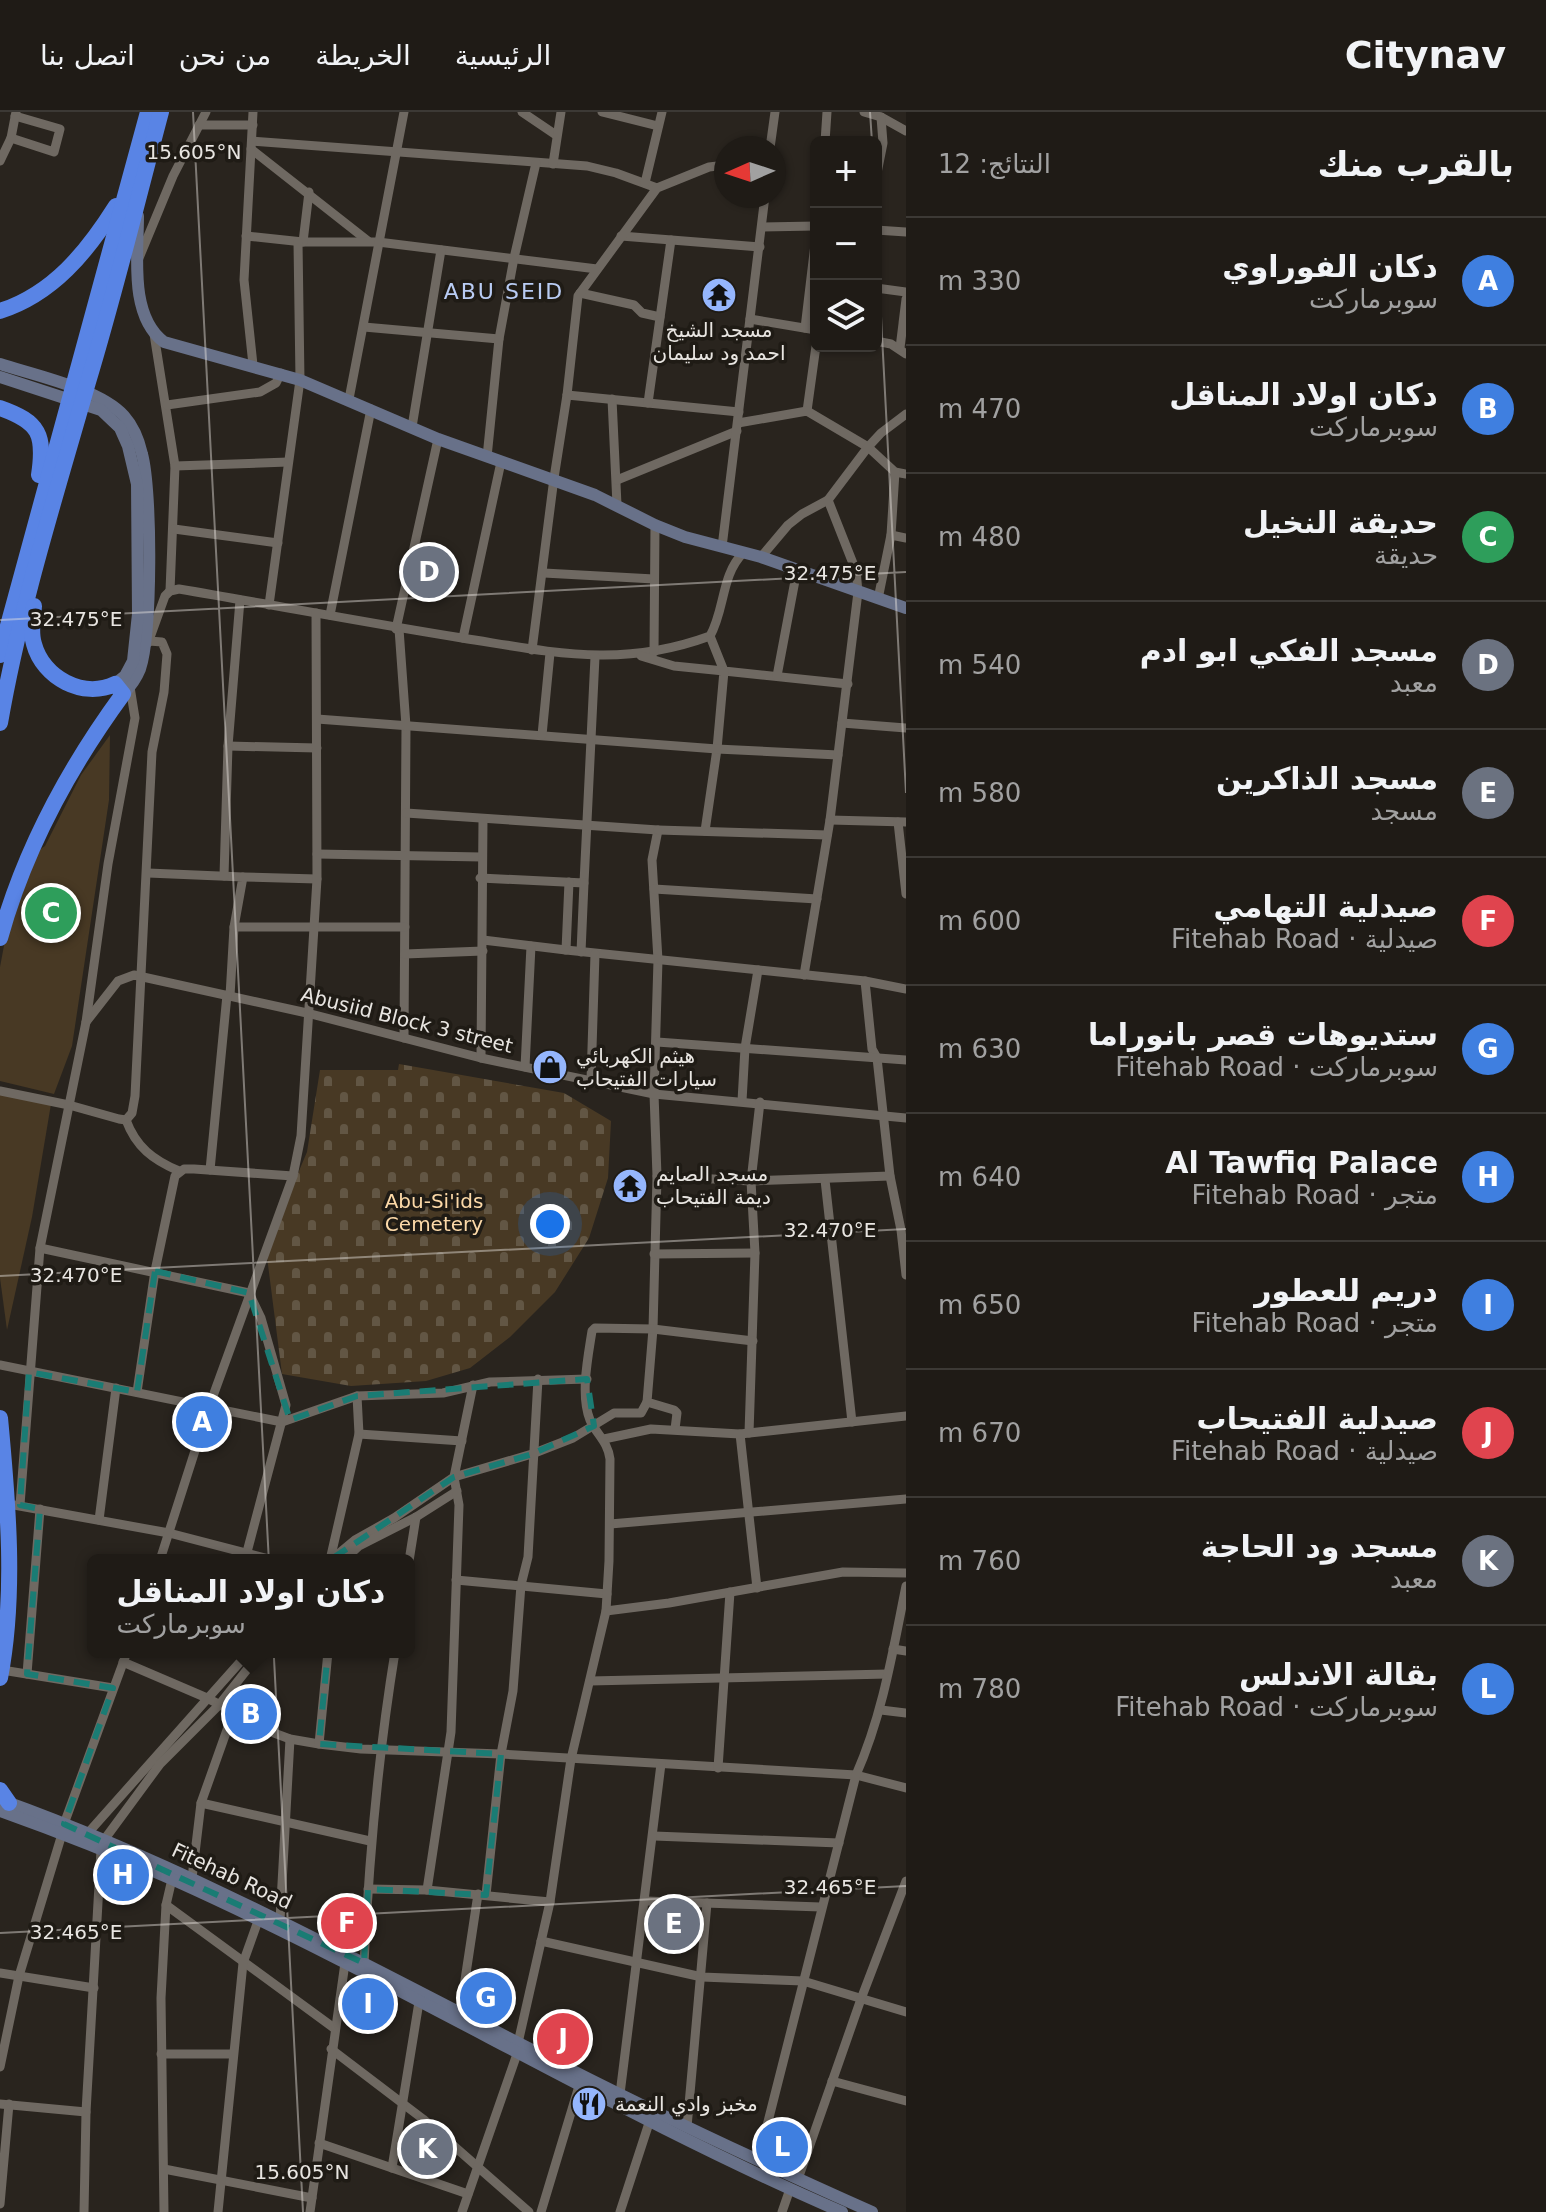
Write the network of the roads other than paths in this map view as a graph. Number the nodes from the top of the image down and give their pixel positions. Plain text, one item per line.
1 (148, 112) edge
2 (161, 112) edge
3 (206, 112) edge
4 (253, 112) edge
5 (404, 112) edge
6 (522, 112) edge
7 (561, 112) edge
8 (602, 112) edge
9 (662, 112) edge
10 (775, 112) edge
11 (827, 112) edge
12 (864, 112) edge
13 (15, 114) edge
14 (881, 117) junction
15 (199, 125) junction
16 (253, 125) junction
17 (658, 126) junction
18 (906, 131) edge
19 (556, 135) junction
20 (772, 136) edge
21 (825, 136) edge
22 (11, 138) junction
23 (252, 145) junction
24 (882, 148) edge
25 (396, 150) junction
26 (0, 161) edge
27 (536, 163) junction
28 (553, 164) junction
29 (714, 166) edge
30 (645, 183) junction
31 (657, 188) junction
32 (309, 192) junction
33 (132, 196) junction
34 (764, 208) edge
35 (810, 226) edge
36 (762, 227) junction
37 (882, 230) edge
38 (906, 232) edge
39 (246, 236) junction
40 (621, 236) junction
41 (671, 240) junction
42 (300, 242) junction
43 (373, 242) junction
44 (760, 247) junction
45 (441, 250) junction
46 (514, 258) junction
47 (138, 260) junction
48 (597, 269) junction
49 (882, 289) edge
50 (906, 292) edge
51 (580, 293) junction
52 (906, 299) edge
53 (0, 311) edge
54 (660, 317) junction
55 (750, 319) junction
56 (364, 327) junction
57 (810, 329) edge
58 (425, 331) junction
59 (154, 334) junction
60 (499, 339) junction
61 (882, 343) edge
62 (903, 351) edge
63 (815, 352) edge
64 (0, 364) edge
65 (253, 365) junction
66 (281, 373) junction
67 (0, 377) edge
68 (300, 380) junction
69 (567, 395) junction
70 (349, 399) junction
71 (612, 399) junction
72 (648, 403) junction
73 (167, 405) junction
74 (0, 408) edge
75 (74, 408) junction
76 (371, 409) junction
77 (807, 411) junction
78 (739, 412) junction
79 (906, 414) edge
80 (412, 427) junction
81 (737, 427) junction
82 (438, 439) junction
83 (868, 447) junction
84 (487, 457) junction
85 (288, 462) junction
86 (501, 462) junction
87 (175, 466) junction
88 (901, 473) edge
89 (554, 478) junction
90 (617, 480) junction
91 (828, 500) junction
92 (617, 505) junction
93 (655, 525) junction
94 (174, 529) junction
95 (891, 535) junction
96 (31, 537) junction
97 (906, 538) edge
98 (278, 543) junction
99 (722, 547) junction
100 (743, 553) junction
101 (761, 557) junction
102 (37, 564) junction
103 (797, 570) junction
104 (544, 573) junction
105 (654, 579) junction
106 (170, 591) junction
107 (858, 592) junction
108 (878, 599) junction
109 (240, 600) junction
110 (269, 605) junction
111 (906, 608) edge
112 (316, 613) junction
113 (330, 615) junction
114 (397, 629) junction
115 (710, 636) junction
116 (463, 638) junction
117 (146, 647) junction
118 (532, 650) junction
119 (654, 652) junction
120 (550, 653) junction
121 (638, 654) junction
122 (0, 655) edge
123 (595, 657) junction
124 (724, 671) junction
125 (777, 676) junction
126 (848, 684) junction
127 (123, 688) junction
128 (317, 719) junction
129 (0, 723) edge
130 (842, 723) junction
131 (406, 726) junction
132 (906, 728) edge
133 (542, 735) junction
134 (592, 740) junction
135 (228, 746) junction
136 (317, 748) junction
137 (717, 749) junction
138 (838, 755) junction
139 (406, 813) junction
140 (483, 819) junction
141 (830, 820) junction
142 (902, 822) edge
143 (587, 826) junction
144 (658, 830) junction
145 (705, 831) junction
146 (827, 835) junction
147 (317, 854) junction
148 (406, 856) junction
149 (482, 857) junction
150 (148, 873) junction
151 (224, 876) junction
152 (243, 877) junction
153 (480, 878) junction
154 (317, 879) junction
155 (569, 882) junction
156 (584, 883) junction
157 (654, 889) junction
158 (906, 894) edge
159 (817, 899) junction
160 (315, 926) junction
161 (234, 927) junction
162 (405, 927) junction
163 (0, 938) edge
164 (483, 940) junction
165 (531, 946) junction
166 (566, 950) junction
167 (483, 951) junction
168 (581, 952) junction
169 (405, 954) junction
170 (595, 954) junction
171 (658, 960) junction
172 (758, 970) junction
173 (804, 975) junction
174 (139, 976) junction
175 (865, 981) junction
176 (906, 989) edge
177 (228, 996) junction
178 (307, 1013) junction
179 (86, 1022) junction
180 (404, 1038) junction
181 (657, 1042) junction
182 (745, 1048) junction
183 (481, 1058) junction
184 (877, 1058) junction
185 (906, 1060) edge
186 (525, 1067) junction
187 (591, 1080) junction
188 (0, 1091) edge
189 (654, 1094) junction
190 (742, 1101) junction
191 (760, 1102) junction
192 (69, 1105) junction
193 (884, 1116) junction
194 (906, 1118) edge
195 (126, 1120) junction
196 (210, 1170) junction
197 (179, 1171) junction
198 (293, 1176) junction
199 (657, 1176) junction
200 (890, 1176) junction
201 (825, 1180) junction
202 (751, 1181) junction
203 (901, 1206) edge
204 (40, 1248) junction
205 (755, 1253) junction
206 (654, 1254) junction
207 (155, 1271) junction
208 (906, 1275) edge
209 (249, 1293) junction
210 (653, 1329) junction
211 (753, 1341) junction
212 (0, 1365) edge
213 (29, 1372) junction
214 (538, 1379) junction
215 (587, 1379) junction
216 (473, 1385) junction
217 (116, 1388) junction
218 (137, 1392) junction
219 (357, 1396) junction
220 (647, 1402) junction
221 (209, 1407) junction
222 (906, 1416) edge
223 (0, 1418) edge
224 (282, 1422) junction
225 (852, 1422) junction
226 (594, 1426) junction
227 (675, 1429) junction
228 (744, 1433) junction
229 (359, 1434) junction
230 (604, 1439) junction
231 (462, 1441) junction
232 (532, 1454) junction
233 (2, 1462) edge
234 (454, 1477) junction
235 (457, 1491) junction
236 (906, 1499) edge
237 (13, 1506) junction
238 (40, 1509) junction
239 (749, 1512) junction
240 (416, 1517) junction
241 (99, 1520) junction
242 (610, 1524) junction
243 (169, 1533) junction
244 (247, 1552) junction
245 (162, 1554) edge
246 (254, 1554) edge
247 (332, 1554) edge
248 (338, 1554) edge
249 (350, 1554) edge
250 (410, 1554) edge
251 (906, 1573) edge
252 (456, 1580) junction
253 (521, 1585) junction
254 (906, 1586) edge
255 (757, 1588) junction
256 (730, 1592) junction
257 (607, 1594) junction
258 (606, 1611) junction
259 (893, 1649) junction
260 (906, 1651) edge
261 (125, 1658) edge
262 (127, 1658) edge
263 (245, 1658) edge
264 (255, 1658) edge
265 (327, 1658) edge
266 (394, 1658) edge
267 (1, 1674) edge
268 (27, 1674) junction
269 (887, 1674) junction
270 (725, 1680) junction
271 (590, 1681) junction
272 (230, 1682) junction
273 (113, 1688) junction
274 (207, 1698) junction
275 (219, 1705) junction
276 (881, 1710) junction
277 (233, 1713) junction
278 (906, 1713) edge
279 (290, 1739) junction
280 (319, 1744) junction
281 (379, 1750) junction
282 (447, 1752) junction
283 (501, 1754) junction
284 (571, 1759) junction
285 (661, 1764) junction
286 (718, 1768) junction
287 (856, 1775) junction
288 (136, 1777) junction
289 (146, 1783) junction
290 (906, 1788) edge
291 (201, 1803) junction
292 (2, 1805) edge
293 (284, 1824) junction
294 (63, 1829) junction
295 (88, 1833) junction
296 (654, 1836) junction
297 (370, 1841) junction
298 (839, 1843) junction
299 (102, 1845) junction
300 (192, 1878) junction
301 (172, 1879) junction
302 (906, 1881) edge
303 (368, 1889) junction
304 (427, 1890) junction
305 (482, 1894) junction
306 (645, 1901) junction
307 (550, 1902) junction
308 (707, 1903) junction
309 (166, 1905) junction
310 (821, 1907) junction
311 (280, 1920) junction
312 (258, 1921) junction
313 (541, 1941) junction
314 (636, 1962) junction
315 (243, 1963) junction
316 (345, 1963) junction
317 (364, 1963) junction
318 (0, 1973) edge
319 (19, 1976) junction
320 (702, 1977) junction
321 (803, 1981) junction
322 (94, 1988) junction
323 (861, 1999) junction
324 (419, 2002) junction
325 (906, 2012) edge
326 (460, 2013) junction
327 (334, 2028) junction
328 (331, 2049) junction
329 (517, 2049) junction
330 (161, 2054) junction
331 (232, 2054) junction
332 (0, 2067) edge
333 (832, 2081) junction
334 (579, 2086) junction
335 (620, 2094) junction
336 (906, 2101) edge
337 (4, 2104) edge
338 (402, 2104) junction
339 (86, 2112) junction
340 (650, 2120) junction
341 (687, 2127) junction
342 (319, 2143) junction
343 (758, 2161) junction
344 (477, 2167) junction
345 (392, 2168) junction
346 (164, 2169) junction
347 (221, 2181) junction
348 (800, 2187) junction
349 (468, 2194) junction
350 (312, 2198) junction
351 (0, 2204) edge
352 (84, 2212) edge
353 (164, 2212) edge
354 (218, 2212) edge
355 (310, 2212) edge
356 (462, 2212) edge
357 (529, 2212) edge
358 (541, 2212) edge
359 (620, 2212) edge
360 (782, 2212) edge
361 (842, 2212) edge
362 (872, 2212) edge

1 - 33 highway
2 - 33 highway
3 - 15 street
4 - 16 street
5 - 25 street
6 - 19 street
7 - 19 street
8 - 17 street
9 - 17 street
10 - 20 street
11 - 21 street
12 - 14 street
13 - 22 street
13 - 22 street
14 - 18 street
14 - 24 street
15 - 16 street
15 - 47 street
16 - 23 street
17 - 30 street
19 - 28 street
22 - 26 street
23 - 25 street
23 - 32 street
23 - 39 street
25 - 27 street
25 - 43 street
27 - 28 street
27 - 46 street
28 - 30 street
29 - 31 street
30 - 31 street
31 - 40 street
32 - 42 street
32 - 43 street
33 - 47 main road
33 - 53 highway
33 - 75 highway
34 - 36 street
35 - 36 street
36 - 44 street
37 - 38 street
39 - 42 street
39 - 65 street
40 - 41 street
40 - 48 street
41 - 44 street
41 - 54 street
42 - 43 street
42 - 68 street
43 - 45 street
43 - 56 street
44 - 55 street
45 - 46 street
45 - 58 street
46 - 48 street
46 - 60 street
47 - 59 main road
48 - 51 street
49 - 50 street
51 - 54 street
51 - 69 street
52 - 62 street
54 - 72 street
55 - 57 street
55 - 78 street
56 - 58 street
56 - 70 street
58 - 60 street
58 - 80 street
59 - 65 main road
59 - 73 street
60 - 84 street
61 - 62 street
63 - 77 street
64 - 117 main road
65 - 66 main road
66 - 68 main road
66 - 73 street
67 - 127 main road
68 - 70 main road
68 - 85 street
69 - 71 street
69 - 89 street
70 - 76 main road
71 - 72 street
71 - 90 street
72 - 78 street
73 - 87 street
74 - 96 highway
75 - 96 highway
75 - 102 highway
76 - 80 main road
76 - 113 street
77 - 81 street
77 - 83 street
78 - 81 street
79 - 83 street
80 - 82 main road
81 - 90 street
81 - 99 street
82 - 84 main road
82 - 114 street
83 - 88 street
83 - 91 street
84 - 86 main road
85 - 87 street
85 - 98 street
86 - 89 main road
86 - 116 street
87 - 94 street
88 - 95 street
89 - 92 main road
89 - 104 street
90 - 92 street
91 - 101 street
91 - 107 street
92 - 93 main road
93 - 99 main road
93 - 105 street
94 - 98 street
94 - 106 street
95 - 97 street
95 - 108 street
96 - 122 highway
98 - 110 street
99 - 100 main road
100 - 101 main road
100 - 115 street
101 - 103 main road
102 - 127 highway
102 - 129 highway
103 - 107 main road
103 - 125 street
104 - 105 street
104 - 118 street
105 - 119 street
106 - 109 street
106 - 117 street
107 - 108 main road
107 - 126 street
108 - 111 main road
109 - 110 street
109 - 135 street
110 - 112 street
112 - 113 street
112 - 128 street
113 - 114 street
114 - 116 street
114 - 131 street
115 - 119 street
115 - 124 street
116 - 118 street
117 - 127 main road
117 - 150 street
118 - 120 street
119 - 121 street
120 - 123 street
120 - 133 street
121 - 123 street
121 - 124 street
123 - 134 street
124 - 125 street
124 - 137 street
125 - 126 street
126 - 130 street
127 - 163 highway
127 - 179 street
128 - 131 street
128 - 136 street
130 - 132 street
130 - 138 street
131 - 133 street
131 - 139 street
133 - 134 street
134 - 137 street
134 - 143 street
135 - 136 street
135 - 151 street
136 - 147 street
137 - 138 street
137 - 145 street
138 - 141 street
139 - 140 street
139 - 148 street
140 - 143 street
140 - 149 street
141 - 142 street
141 - 146 street
142 - 158 street
143 - 144 street
143 - 156 street
144 - 145 street
144 - 157 street
145 - 146 street
146 - 159 street
147 - 148 street
147 - 154 street
148 - 149 street
148 - 162 street
149 - 153 street
150 - 151 street
150 - 174 street
151 - 152 street
152 - 154 street
152 - 161 street
153 - 155 street
153 - 164 street
154 - 160 street
155 - 156 street
155 - 166 street
156 - 168 street
157 - 159 street
157 - 171 street
159 - 173 street
160 - 161 street
160 - 162 street
160 - 178 street
161 - 177 street
162 - 169 street
164 - 165 street
164 - 167 street
165 - 166 street
165 - 186 street
166 - 168 street
167 - 169 street
167 - 183 street
168 - 170 street
169 - 180 street
170 - 171 street
170 - 187 street
171 - 172 street
171 - 181 street
172 - 173 street
172 - 182 street
173 - 175 street
174 - 177 street, Abusiid Block 3 street
174 - 179 street
174 - 195 street
175 - 176 street
175 - 184 street
177 - 178 street, Abusiid Block 3 street
177 - 196 street
178 - 180 street, Abusiid Block 3 street
178 - 198 street
179 - 192 street
180 - 183 street, Abusiid Block 3 street
181 - 182 street
181 - 189 street
182 - 184 street
182 - 190 street
183 - 186 street, Abusiid Block 3 street
184 - 185 street
184 - 193 street
186 - 187 street, Abusiid Block 3 street
187 - 189 street, Abusiid Block 3 street
188 - 192 street
189 - 190 street, Abusiid Block 3 street
189 - 199 street
190 - 191 street, Abusiid Block 3 street
191 - 193 street, Abusiid Block 3 street
191 - 202 street
192 - 195 street
192 - 204 street
193 - 194 street, Abusiid Block 3 street
193 - 200 street
195 - 197 street
196 - 197 street
196 - 198 street
197 - 207 street
198 - 209 street
199 - 202 street
199 - 206 street
200 - 201 street
200 - 203 street
201 - 202 street
201 - 225 street
202 - 205 street
203 - 208 street
204 - 207 street
204 - 213 street
205 - 206 street
205 - 211 street
206 - 210 street
207 - 209 street
207 - 218 street
209 - 221 street
209 - 224 street
210 - 211 street
210 - 215 street
210 - 220 street
211 - 228 street
212 - 213 street
213 - 217 street
213 - 237 street
214 - 215 street
214 - 216 street
214 - 232 street
215 - 226 street
216 - 219 street
216 - 231 street
217 - 218 street
217 - 241 street
218 - 221 street
219 - 224 street
219 - 229 street
220 - 226 street
220 - 227 street
221 - 224 street
221 - 243 street
222 - 225 street
223 - 233 highway
224 - 244 street
225 - 228 street
226 - 230 street
226 - 232 street
227 - 228 street
227 - 230 street
228 - 239 street
229 - 231 street
229 - 247 street
230 - 242 street
231 - 234 street
232 - 234 street
232 - 253 street
233 - 237 highway
234 - 235 street
234 - 248 street
235 - 240 street
235 - 252 street
236 - 239 street
237 - 238 street
237 - 267 highway
238 - 241 street
238 - 268 street
239 - 242 street
239 - 255 street
240 - 249 street
240 - 250 street
241 - 243 street
242 - 257 street
243 - 244 street
243 - 245 street
244 - 246 street
251 - 255 street
252 - 253 street
252 - 282 street
253 - 257 street
253 - 283 street
254 - 259 street
255 - 256 street
256 - 258 street
256 - 270 street
257 - 258 street
258 - 271 street
259 - 260 street
259 - 269 street
261 - 273 street
262 - 274 street
263 - 272 street
264 - 272 street
265 - 280 street
266 - 281 street
267 - 268 street
268 - 273 street
269 - 270 street
269 - 276 street
270 - 271 street
270 - 286 street
271 - 284 street
272 - 274 street
272 - 275 street
273 - 294 street
274 - 275 street
274 - 288 street
275 - 277 street
275 - 289 street
276 - 278 street
276 - 287 street
277 - 279 street
277 - 291 street
279 - 280 street
279 - 293 street
280 - 281 street
281 - 282 street
281 - 297 street
282 - 283 street
282 - 304 street
283 - 284 street
283 - 305 street
284 - 285 street
284 - 307 street
285 - 286 street
285 - 296 street
286 - 287 street
287 - 290 street
287 - 298 street
288 - 289 street
288 - 295 street
289 - 299 street
291 - 293 street
291 - 300 street
292 - 294 main road, Fitehab Road
293 - 297 street
293 - 311 street
294 - 295 main road, Fitehab Road
294 - 299 main road, Fitehab Road
294 - 319 street
295 - 299 main road, Fitehab Road
296 - 298 street
296 - 306 street
297 - 303 street
298 - 310 street
299 - 300 main road, Fitehab Road
299 - 301 main road, Fitehab Road
299 - 322 street
300 - 311 main road, Fitehab Road
301 - 309 street
301 - 312 main road, Fitehab Road
302 - 323 street
303 - 304 street
303 - 317 street
304 - 305 street
305 - 307 street
305 - 326 street
306 - 308 street
306 - 314 street
307 - 313 street
308 - 310 street
308 - 320 street
309 - 315 street
309 - 330 street
310 - 321 street
311 - 317 main road, Fitehab Road
312 - 315 street
312 - 316 main road, Fitehab Road
313 - 314 street
313 - 329 street
314 - 320 street
314 - 335 street
315 - 327 street
315 - 331 street
316 - 324 main road, Fitehab Road
316 - 327 street
317 - 326 main road, Fitehab Road
318 - 319 street
319 - 322 street
319 - 332 street
320 - 321 street
320 - 341 street
321 - 323 street
321 - 343 street
322 - 339 street
323 - 325 street
323 - 333 street
324 - 329 main road, Fitehab Road
324 - 338 street
326 - 329 main road, Fitehab Road
327 - 328 street
328 - 338 street
328 - 342 street
329 - 334 main road, Fitehab Road
329 - 335 main road, Fitehab Road
329 - 344 street
330 - 331 street
330 - 346 street
331 - 347 street
333 - 336 street
333 - 348 street
334 - 340 main road, Fitehab Road
334 - 358 street
335 - 341 main road, Fitehab Road
337 - 339 street
337 - 351 street
338 - 344 street
338 - 345 street
339 - 352 street
340 - 348 main road, Fitehab Road
340 - 359 street
341 - 343 main road, Fitehab Road
342 - 345 street
342 - 350 street
343 - 348 main road, Fitehab Road
344 - 349 street
344 - 357 street
345 - 349 street
346 - 347 street
346 - 353 street
347 - 350 street
347 - 354 street
348 - 360 street
348 - 361 main road, Fitehab Road
348 - 362 main road, Fitehab Road
349 - 356 street
350 - 355 street

